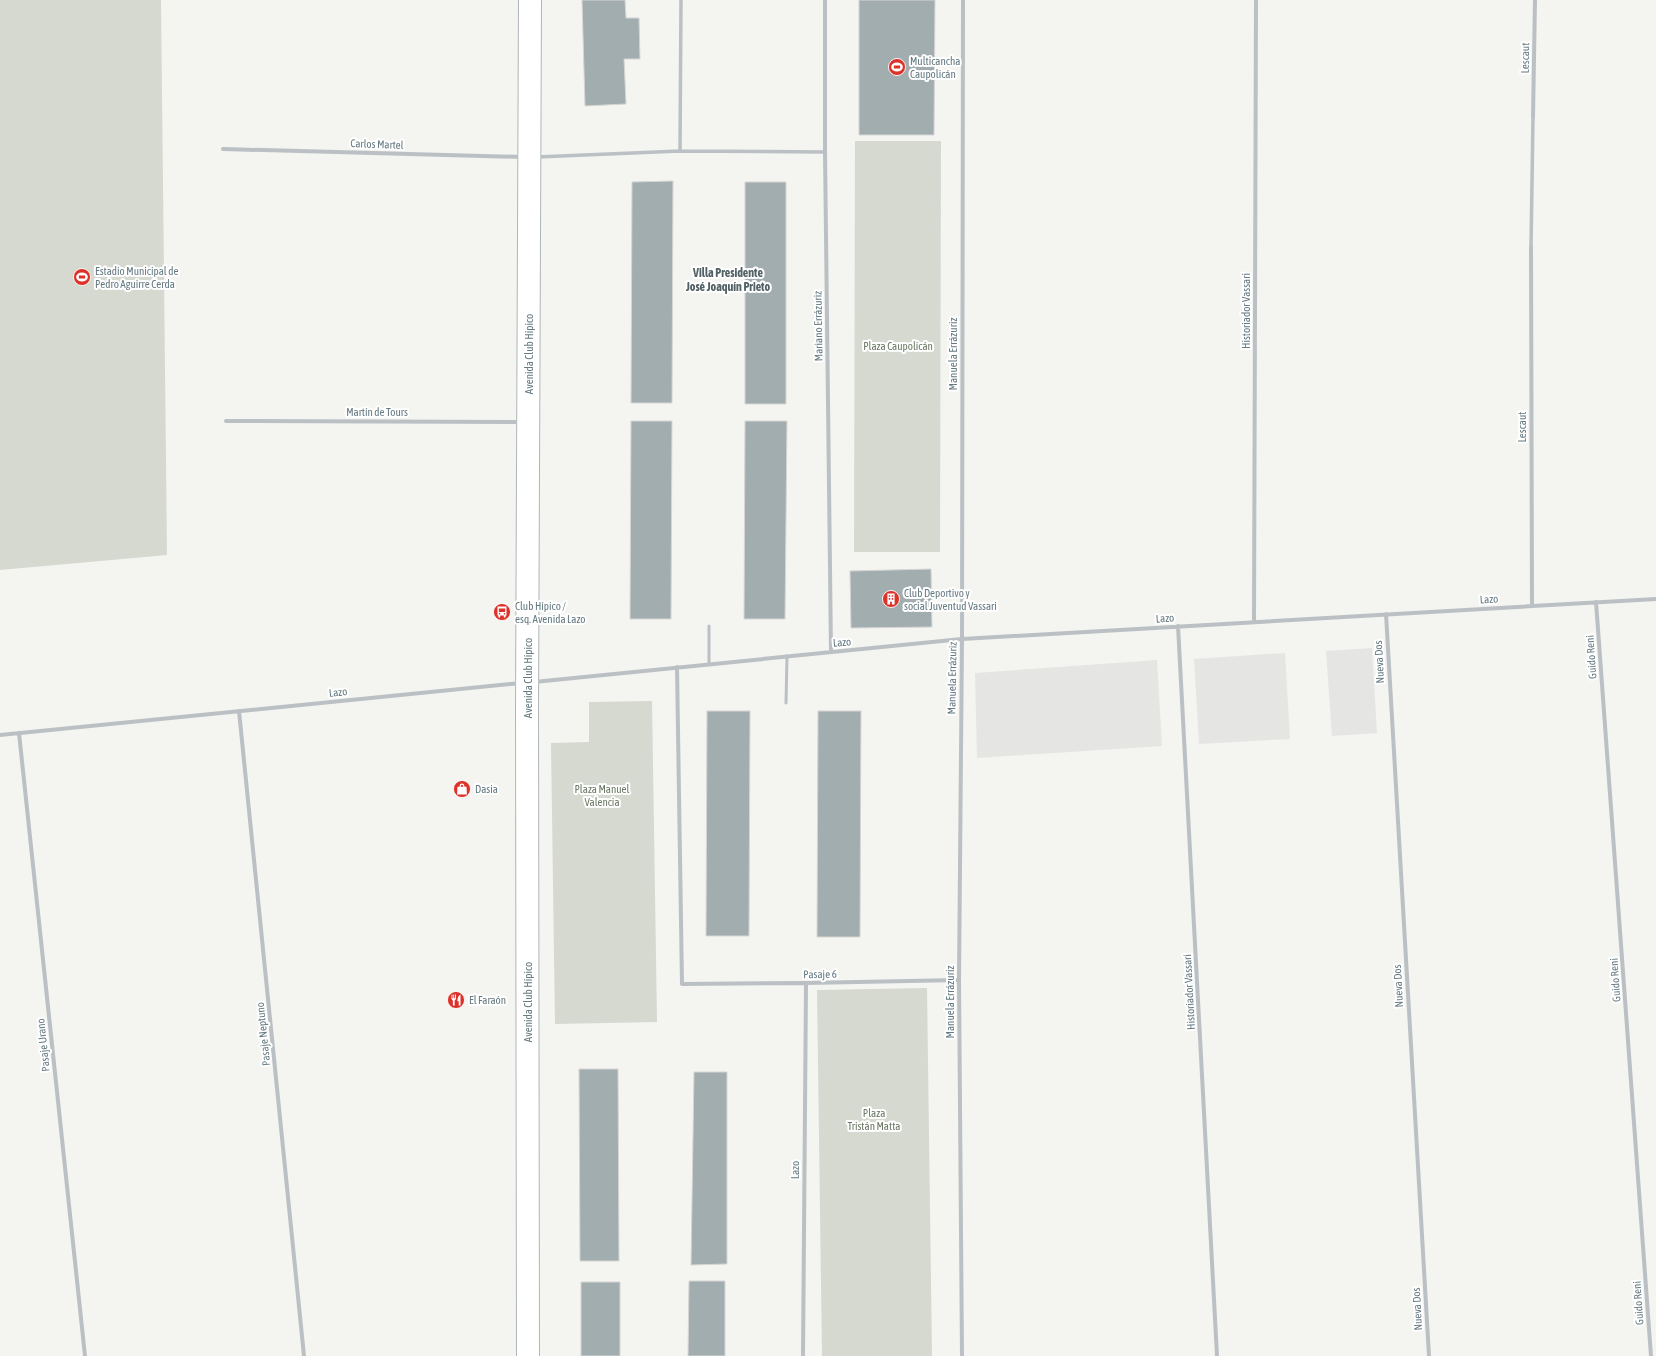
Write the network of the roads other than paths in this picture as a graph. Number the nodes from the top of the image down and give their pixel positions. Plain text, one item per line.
1 (530, 0) edge
2 (681, 0) edge
3 (825, 0) edge
4 (963, 0) edge
5 (1256, 0) edge
6 (1535, 0) edge
7 (1533, 117) joint
8 (223, 149) dead end
9 (680, 151) junction
10 (825, 152) junction
11 (530, 158) junction
12 (1531, 247) joint
13 (226, 420) dead end
14 (529, 422) junction
15 (1656, 599) edge
16 (1596, 602) junction
17 (1532, 606) junction
18 (1386, 614) junction
19 (1254, 622) junction
20 (709, 626) dead end
21 (1178, 626) junction
22 (962, 639) junction
23 (831, 652) junction
24 (787, 656) junction
25 (709, 664) junction
26 (677, 668) junction
27 (528, 682) junction
28 (786, 703) dead end
29 (239, 711) junction
30 (18, 733) junction
31 (0, 735) edge
32 (959, 980) junction
33 (806, 984) junction
34 (85, 1356) edge
35 (304, 1356) edge
36 (528, 1356) edge
37 (803, 1356) edge
38 (962, 1356) edge
39 (1217, 1356) edge
40 (1429, 1356) edge
41 (1651, 1356) edge

1 - 11 main road, Avenida Club Hípico
2 - 9 street
3 - 10 street, Mariano Errázuriz
4 - 22 street, Manuela Errázuriz
5 - 19 street, Historiador Vassari
6 - 7 street, Lescaut
7 - 12 street
8 - 11 street, Carlos Martel
9 - 10 street
9 - 11 street
10 - 23 street, Mariano Errázuriz
11 - 14 main road, Avenida Club Hípico
12 - 17 street, Lescaut
13 - 14 street, Martín de Tours
14 - 27 main road, Avenida Club Hípico
15 - 16 street, Lazo
16 - 17 street, Lazo
16 - 41 street, Guido Reni
17 - 18 street, Lazo
18 - 19 street, Lazo
18 - 40 street, Nueva Dos
19 - 21 street, Lazo
20 - 25 lane
21 - 22 street, Lazo
21 - 39 street, Historiador Vassari
22 - 23 street, Lazo
22 - 32 street, Manuela Errázuriz
23 - 24 street, Lazo
24 - 25 street, Lazo
24 - 28 lane
25 - 26 street, Lazo
26 - 27 street, Lazo
26 - 33 street, Pasaje 6
27 - 29 street, Lazo
27 - 36 main road, Avenida Club Hípico
29 - 30 street, Lazo
29 - 35 street, Pasaje Neptuno
30 - 31 street, Lazo
30 - 34 street, Pasaje Urano
32 - 33 street, Pasaje 6
32 - 38 street, Manuela Errázuriz
33 - 37 street, Lazo

